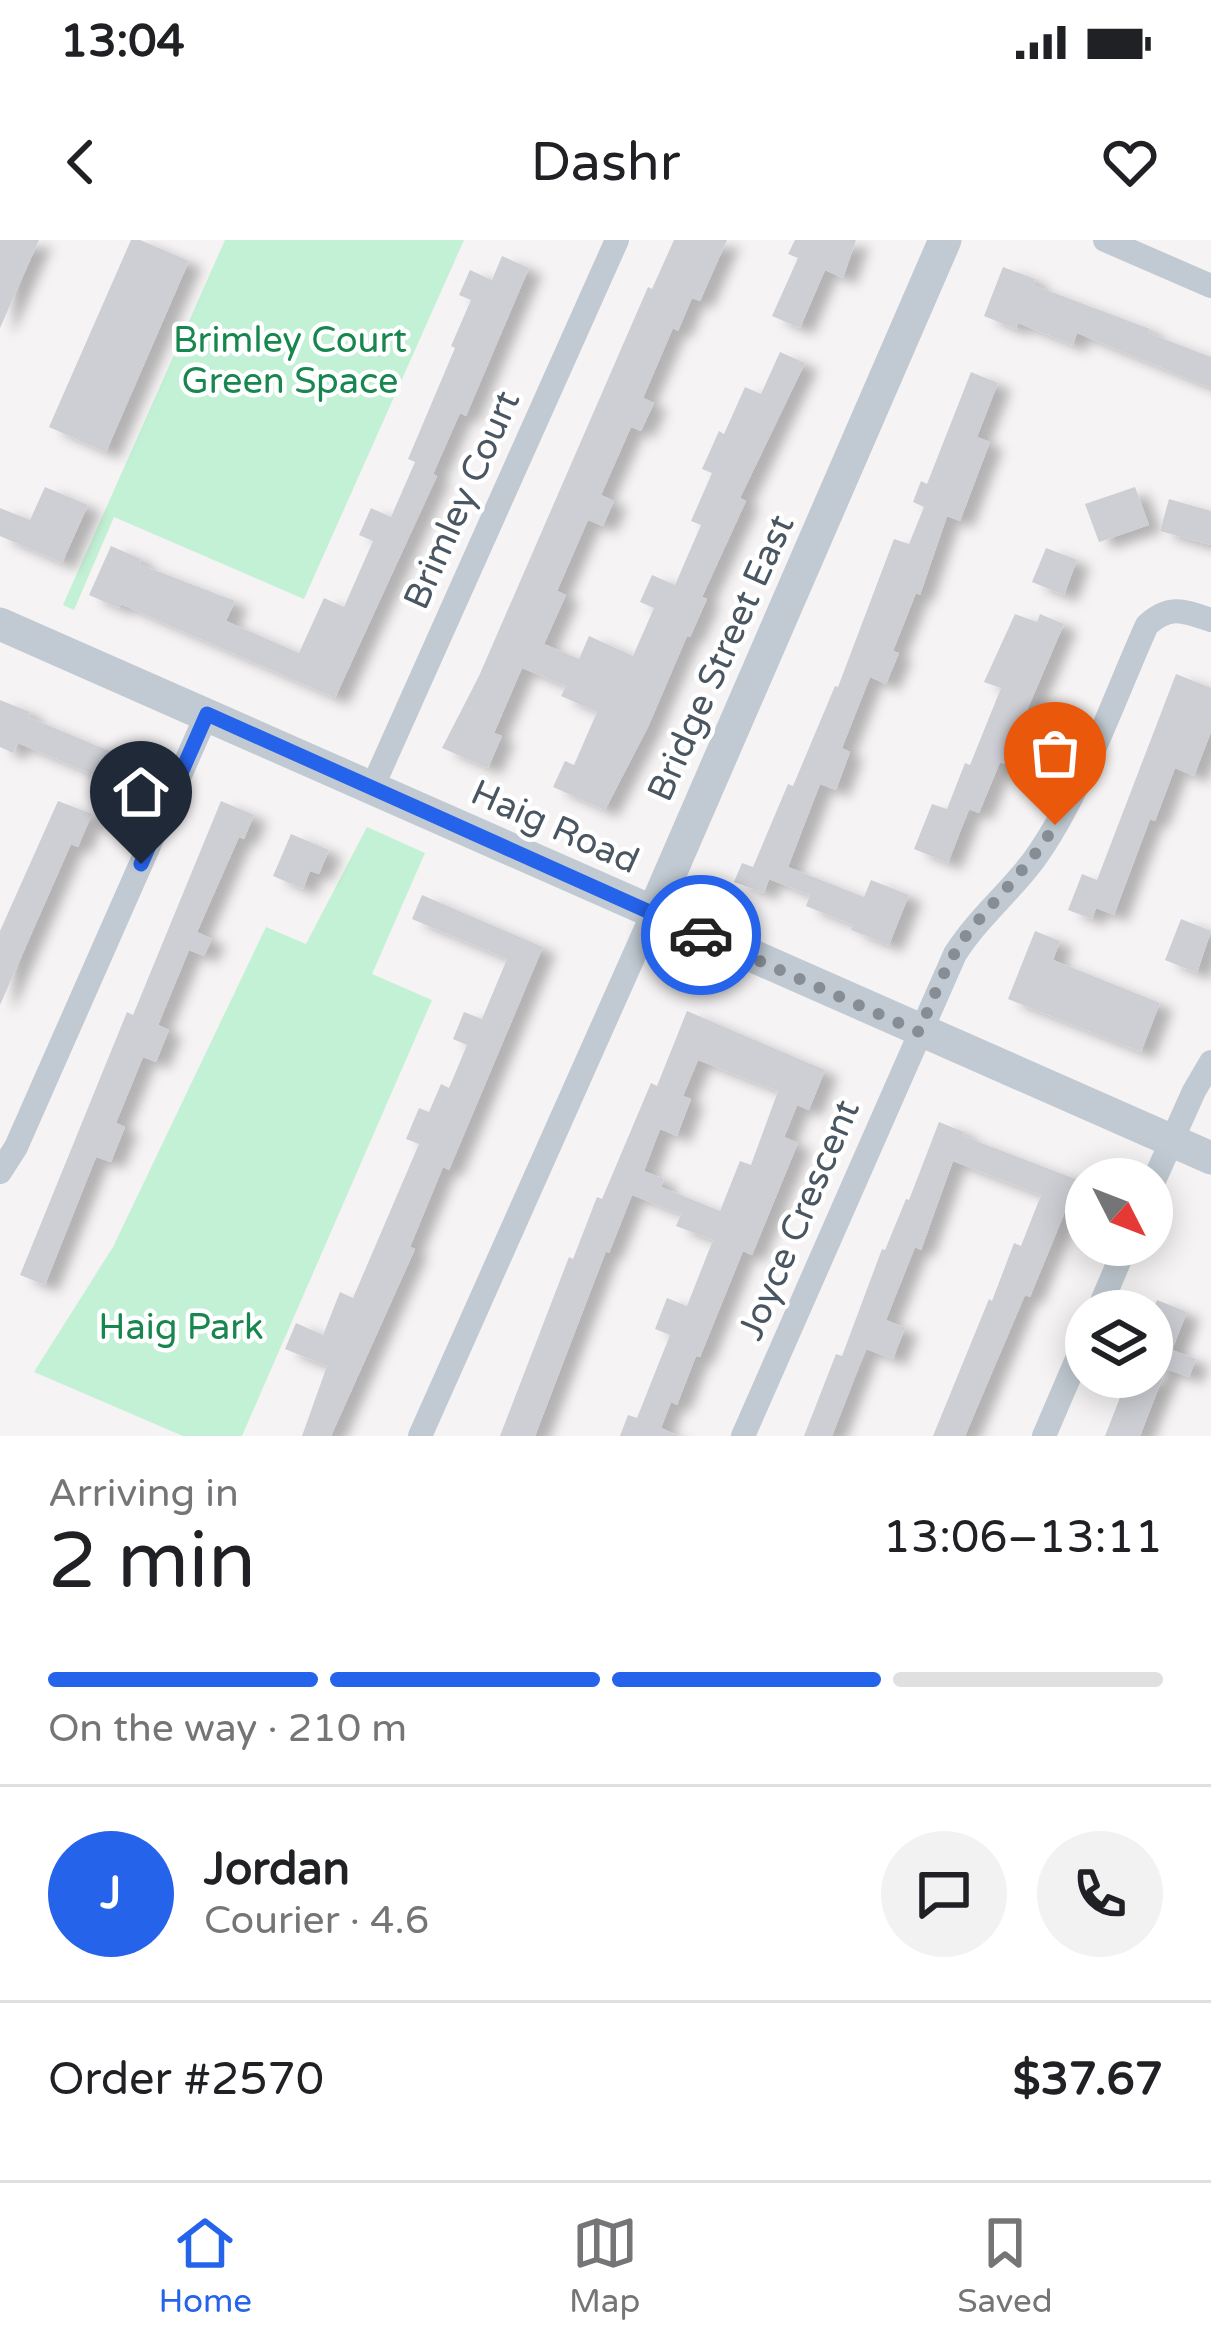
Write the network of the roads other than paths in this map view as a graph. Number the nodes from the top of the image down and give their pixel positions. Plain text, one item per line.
1 (616, 240) edge
2 (945, 240) edge
3 (1106, 240) edge
4 (1211, 286) edge
5 (1211, 620) edge
6 (0, 624) edge
7 (207, 714) junction
8 (372, 788) junction
9 (652, 914) junction
10 (919, 1032) junction
11 (1211, 1062) edge
12 (1172, 1140) junction
13 (1164, 1158) edge
14 (1211, 1159) edge
15 (0, 1172) edge
16 (1065, 1387) edge
17 (420, 1436) edge
18 (743, 1436) edge
19 (1044, 1436) edge

1 - 8 street, Brimley Court
2 - 9 street, Bridge Street East
3 - 4 street
5 - 10 street, Joyce Crescent
6 - 7 street, Haig Road
7 - 8 street, Haig Road
7 - 15 street
8 - 9 street, Haig Road
9 - 10 street, Haig Road
9 - 17 street, Bridge Street East
10 - 12 street, Haig Road
10 - 18 street, Joyce Crescent
11 - 12 street
12 - 13 street
12 - 14 street, Haig Road
16 - 19 street

